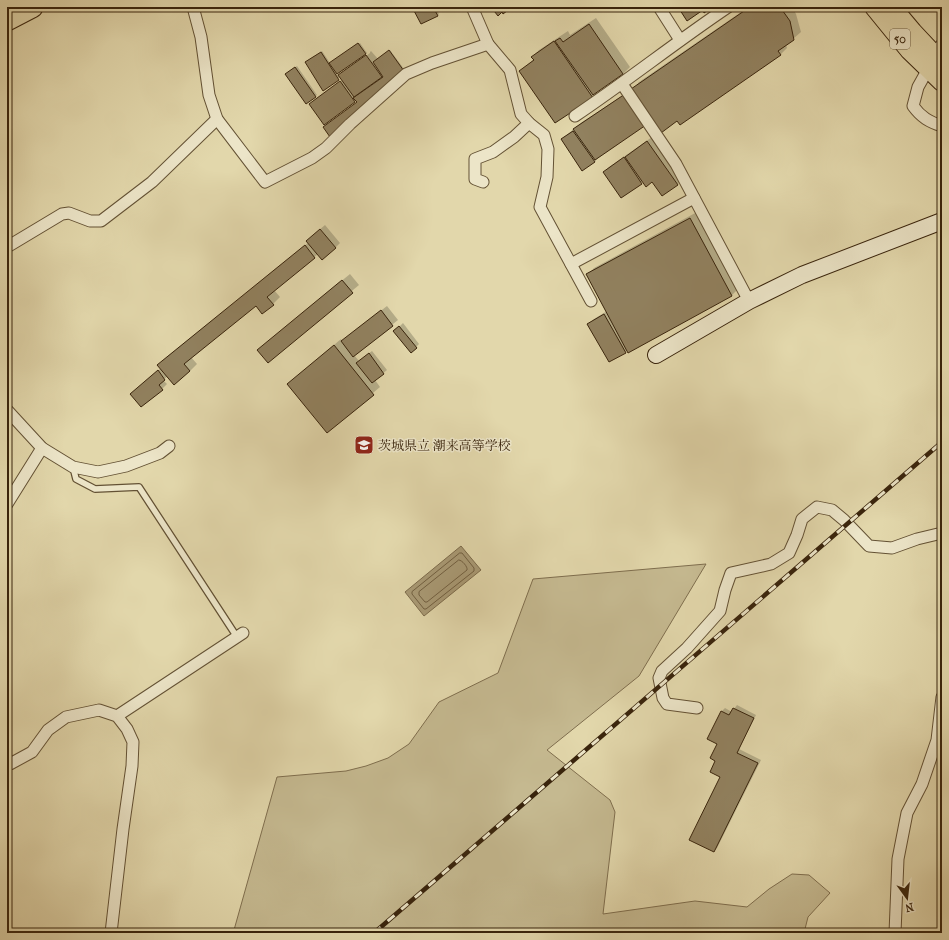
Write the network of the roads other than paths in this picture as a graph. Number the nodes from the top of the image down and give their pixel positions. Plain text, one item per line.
1 (32, 7) edge
2 (193, 7) edge
3 (472, 7) edge
4 (659, 7) edge
5 (728, 7) edge
6 (874, 7) edge
7 (892, 7) edge
8 (9, 15) edge
9 (680, 40) junction
10 (488, 44) junction
11 (937, 58) edge
12 (942, 82) edge
13 (622, 84) junction
14 (575, 116) dead end
15 (217, 119) junction
16 (529, 123) junction
17 (942, 126) edge
18 (483, 182) dead end
19 (694, 198) junction
20 (942, 221) edge
21 (7, 247) edge
22 (571, 264) junction
23 (591, 301) dead end
24 (749, 301) junction
25 (656, 355) dead end
26 (7, 410) edge
27 (170, 446) dead end
28 (42, 448) junction
29 (73, 467) junction
30 (7, 504) edge
31 (942, 533) edge
32 (240, 635) joint
33 (942, 697) edge
34 (696, 708) dead end
35 (117, 716) junction
36 (7, 764) edge
37 (111, 933) edge
38 (895, 933) edge

1 - 8 highway
2 - 15 street
3 - 10 street
4 - 9 street
5 - 9 street
6 - 11 main road, 50
7 - 11 main road, 50
9 - 13 street
10 - 15 street
10 - 16 street
11 - 12 main road, 50
11 - 17 street
13 - 14 street
13 - 19 street
15 - 21 street
16 - 18 street
16 - 22 street
19 - 22 street
19 - 24 street
20 - 24 street
22 - 23 street
24 - 25 street
26 - 28 street
27 - 29 street
28 - 29 street
28 - 30 street
29 - 32 lane
31 - 34 street
32 - 35 street
33 - 38 street
35 - 36 street
35 - 37 street

